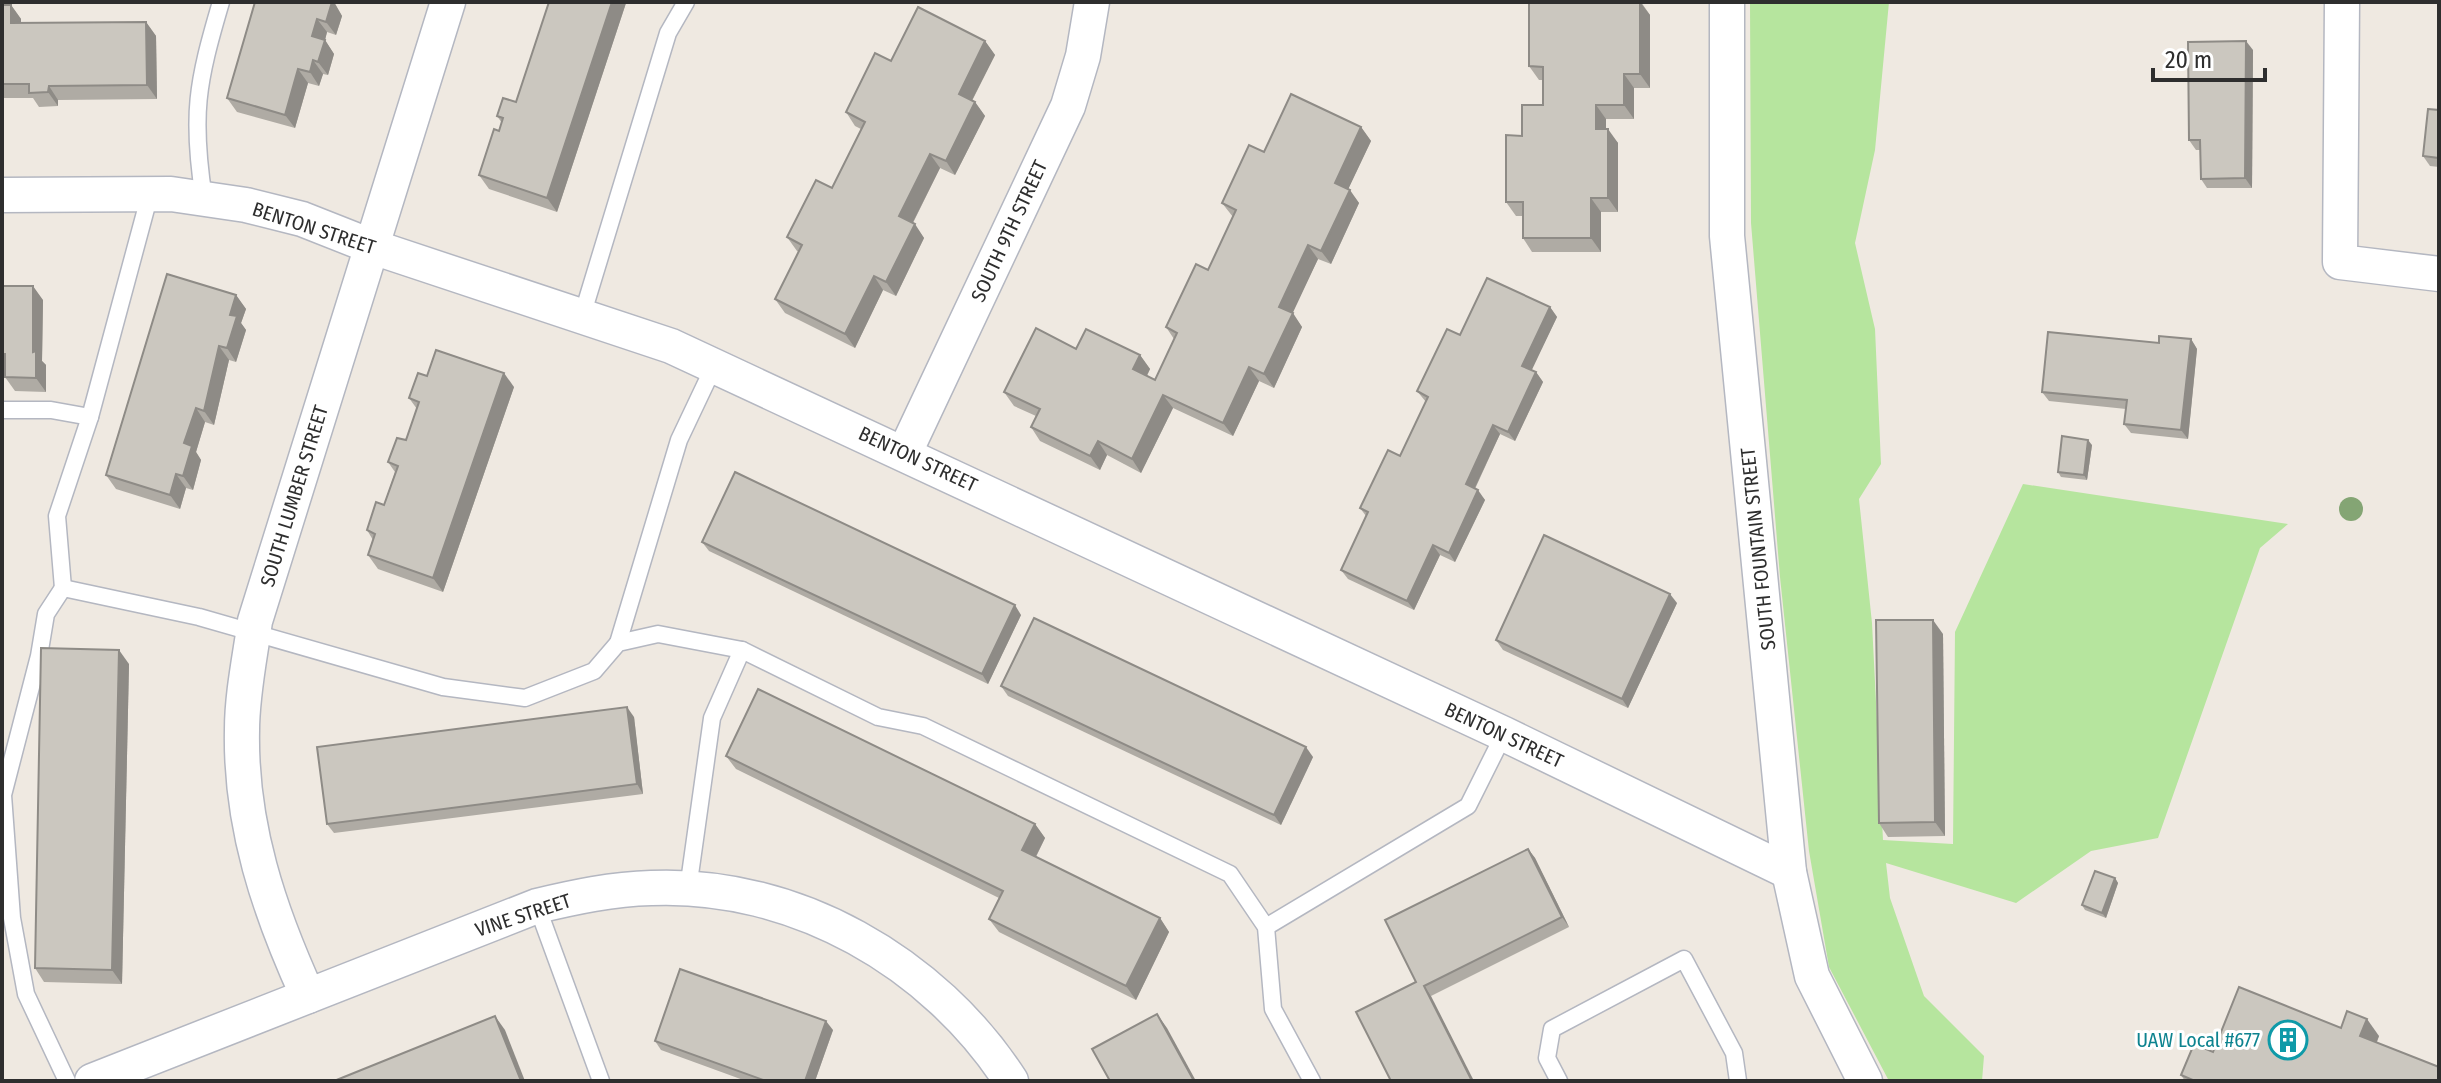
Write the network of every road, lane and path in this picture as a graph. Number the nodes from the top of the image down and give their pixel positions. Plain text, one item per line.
1 (221, 2) edge
2 (448, 2) edge
3 (686, 2) edge
4 (1092, 2) edge
5 (1727, 2) edge
6 (2342, 2) edge
7 (150, 194) junction
8 (2, 195) edge
9 (204, 199) junction
10 (373, 247) junction
11 (2439, 274) edge
12 (582, 316) junction
13 (715, 364) junction
14 (2, 410) edge
15 (90, 417) junction
16 (905, 452) junction
17 (63, 588) junction
18 (254, 631) junction
19 (618, 643) junction
20 (742, 650) junction
21 (1504, 734) junction
22 (1789, 872) junction
23 (688, 889) junction
24 (537, 906) junction
25 (1266, 927) junction
26 (308, 996) junction
27 (136, 1073) edge
28 (67, 1081) edge
29 (92, 1081) edge
30 (601, 1081) edge
31 (1011, 1081) edge
32 (1312, 1081) edge
33 (1559, 1081) edge
34 (1738, 1081) edge
35 (1865, 1081) edge

1 - 9 lane
2 - 10 street, SOUTH LUMBER STREET
3 - 12 lane
4 - 16 street, SOUTH 9TH STREET
5 - 22 street, SOUTH FOUNTAIN STREET
6 - 11 street
7 - 8 street, BENTON STREET
7 - 9 street, BENTON STREET
7 - 15 lane
9 - 10 street, BENTON STREET
10 - 12 street, BENTON STREET
10 - 18 street, SOUTH LUMBER STREET
12 - 13 street, BENTON STREET
13 - 16 street, BENTON STREET
13 - 19 lane
14 - 15 lane
15 - 17 lane
16 - 21 street, BENTON STREET
17 - 18 lane
17 - 28 lane
18 - 19 lane
18 - 26 street, SOUTH LUMBER STREET
19 - 20 lane
20 - 23 lane
20 - 25 lane
21 - 22 street, BENTON STREET
21 - 25 lane
22 - 35 street, SOUTH FOUNTAIN STREET
23 - 24 street, VINE STREET
23 - 31 street, VINE STREET
24 - 26 street, VINE STREET
24 - 30 lane
25 - 32 lane
26 - 27 street, VINE STREET
27 - 29 street, VINE STREET
33 - 34 lane

